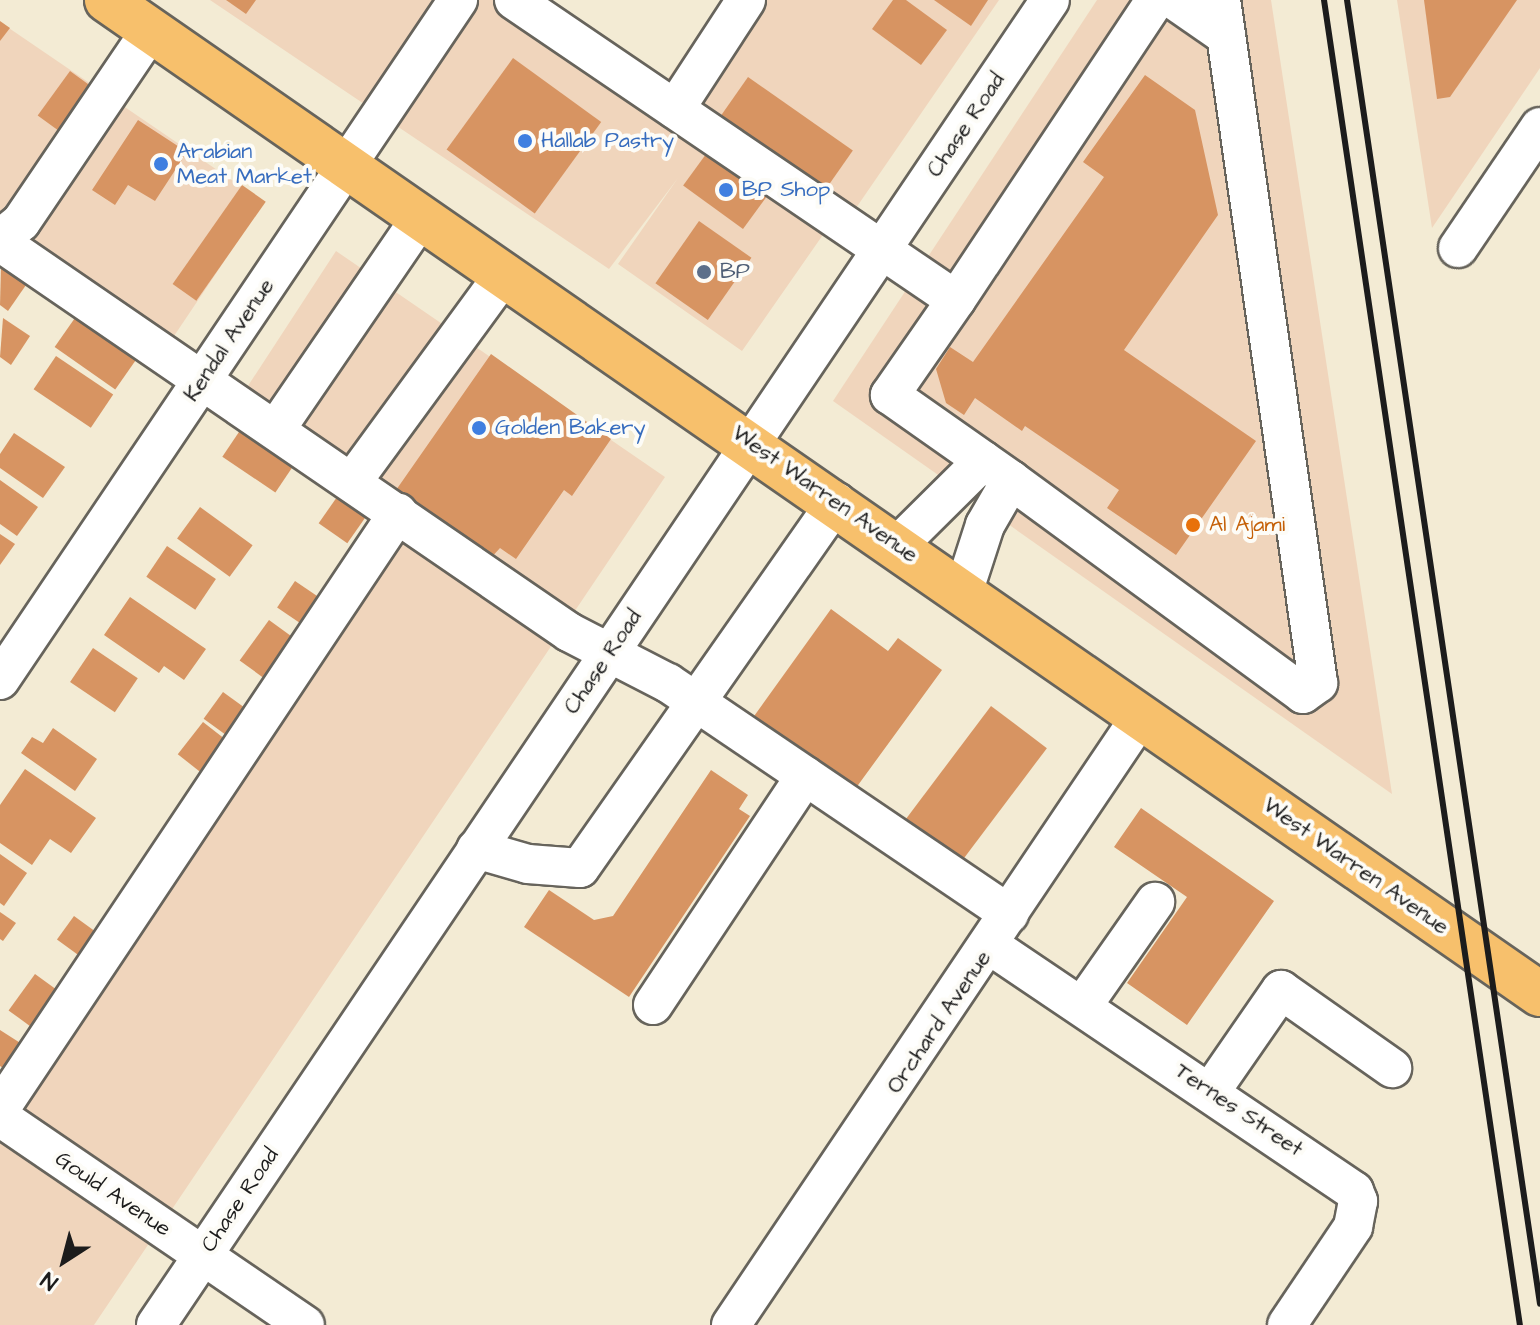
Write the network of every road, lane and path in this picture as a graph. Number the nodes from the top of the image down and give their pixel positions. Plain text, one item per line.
1 (107, 0) edge
2 (458, 0) edge
3 (514, 0) edge
4 (746, 0) edge
5 (1050, 0) edge
6 (1155, 0) edge
7 (1174, 0) edge
8 (1224, 18) edge
9 (151, 30) junction
10 (675, 109) junction
11 (1540, 127) edge
12 (347, 164) junction
13 (422, 216) junction
14 (0, 241) edge
15 (882, 248) junction
16 (1458, 248) dead end
17 (505, 273) junction
18 (956, 300) junction
19 (203, 379) junction
20 (276, 429) junction
21 (751, 442) junction
22 (997, 470) junction
23 (352, 482) junction
24 (836, 502) junction
25 (398, 513) junction
26 (898, 545) junction
27 (964, 590) junction
28 (608, 655) junction
29 (0, 680) edge
30 (694, 701) junction
31 (1141, 716) junction
32 (805, 776) junction
33 (476, 849) junction
34 (1155, 902) dead end
35 (1000, 930) junction
36 (1540, 994) edge
37 (653, 1005) dead end
38 (1083, 1005) junction
39 (1392, 1068) dead end
40 (1211, 1091) junction
41 (0, 1109) edge
42 (0, 1117) edge
43 (203, 1255) junction
44 (156, 1325) edge
45 (305, 1325) edge
46 (731, 1325) edge
47 (1287, 1325) edge

1 - 9 main road, West Warren Avenue
2 - 12 street, Kendal Avenue
3 - 10 street
4 - 10 street
5 - 15 street, Chase Road
6 - 18 street
7 - 8 street
8 - 22 street
9 - 12 main road, West Warren Avenue
9 - 14 street
10 - 15 street
11 - 16 street
12 - 13 main road, West Warren Avenue
12 - 19 street, Kendal Avenue
13 - 17 main road, West Warren Avenue
13 - 20 street
14 - 19 street, Ternes Street
15 - 18 street
15 - 21 street, Chase Road
17 - 21 main road, West Warren Avenue
17 - 23 street
18 - 22 street
19 - 20 street, Ternes Street
19 - 29 street, Kendal Avenue
20 - 23 street, Ternes Street
21 - 24 main road, West Warren Avenue
21 - 28 street, Chase Road
22 - 26 street
22 - 27 street
23 - 25 street, Ternes Street
24 - 26 main road, West Warren Avenue
24 - 30 street
25 - 28 street, Ternes Street
25 - 41 street
26 - 27 main road, West Warren Avenue
27 - 31 main road, West Warren Avenue
28 - 30 street, Ternes Street
28 - 33 street, Chase Road
30 - 32 street, Ternes Street
30 - 33 street
31 - 35 street, Orchard Avenue
31 - 36 main road, West Warren Avenue
32 - 35 street, Ternes Street
32 - 37 street
33 - 43 street, Chase Road
34 - 38 street
35 - 38 street, Ternes Street
35 - 46 street, Orchard Avenue
38 - 40 street, Ternes Street
39 - 40 street
40 - 47 street, Ternes Street
42 - 43 street, Gould Avenue
43 - 44 street, Chase Road
43 - 45 street, Gould Avenue

